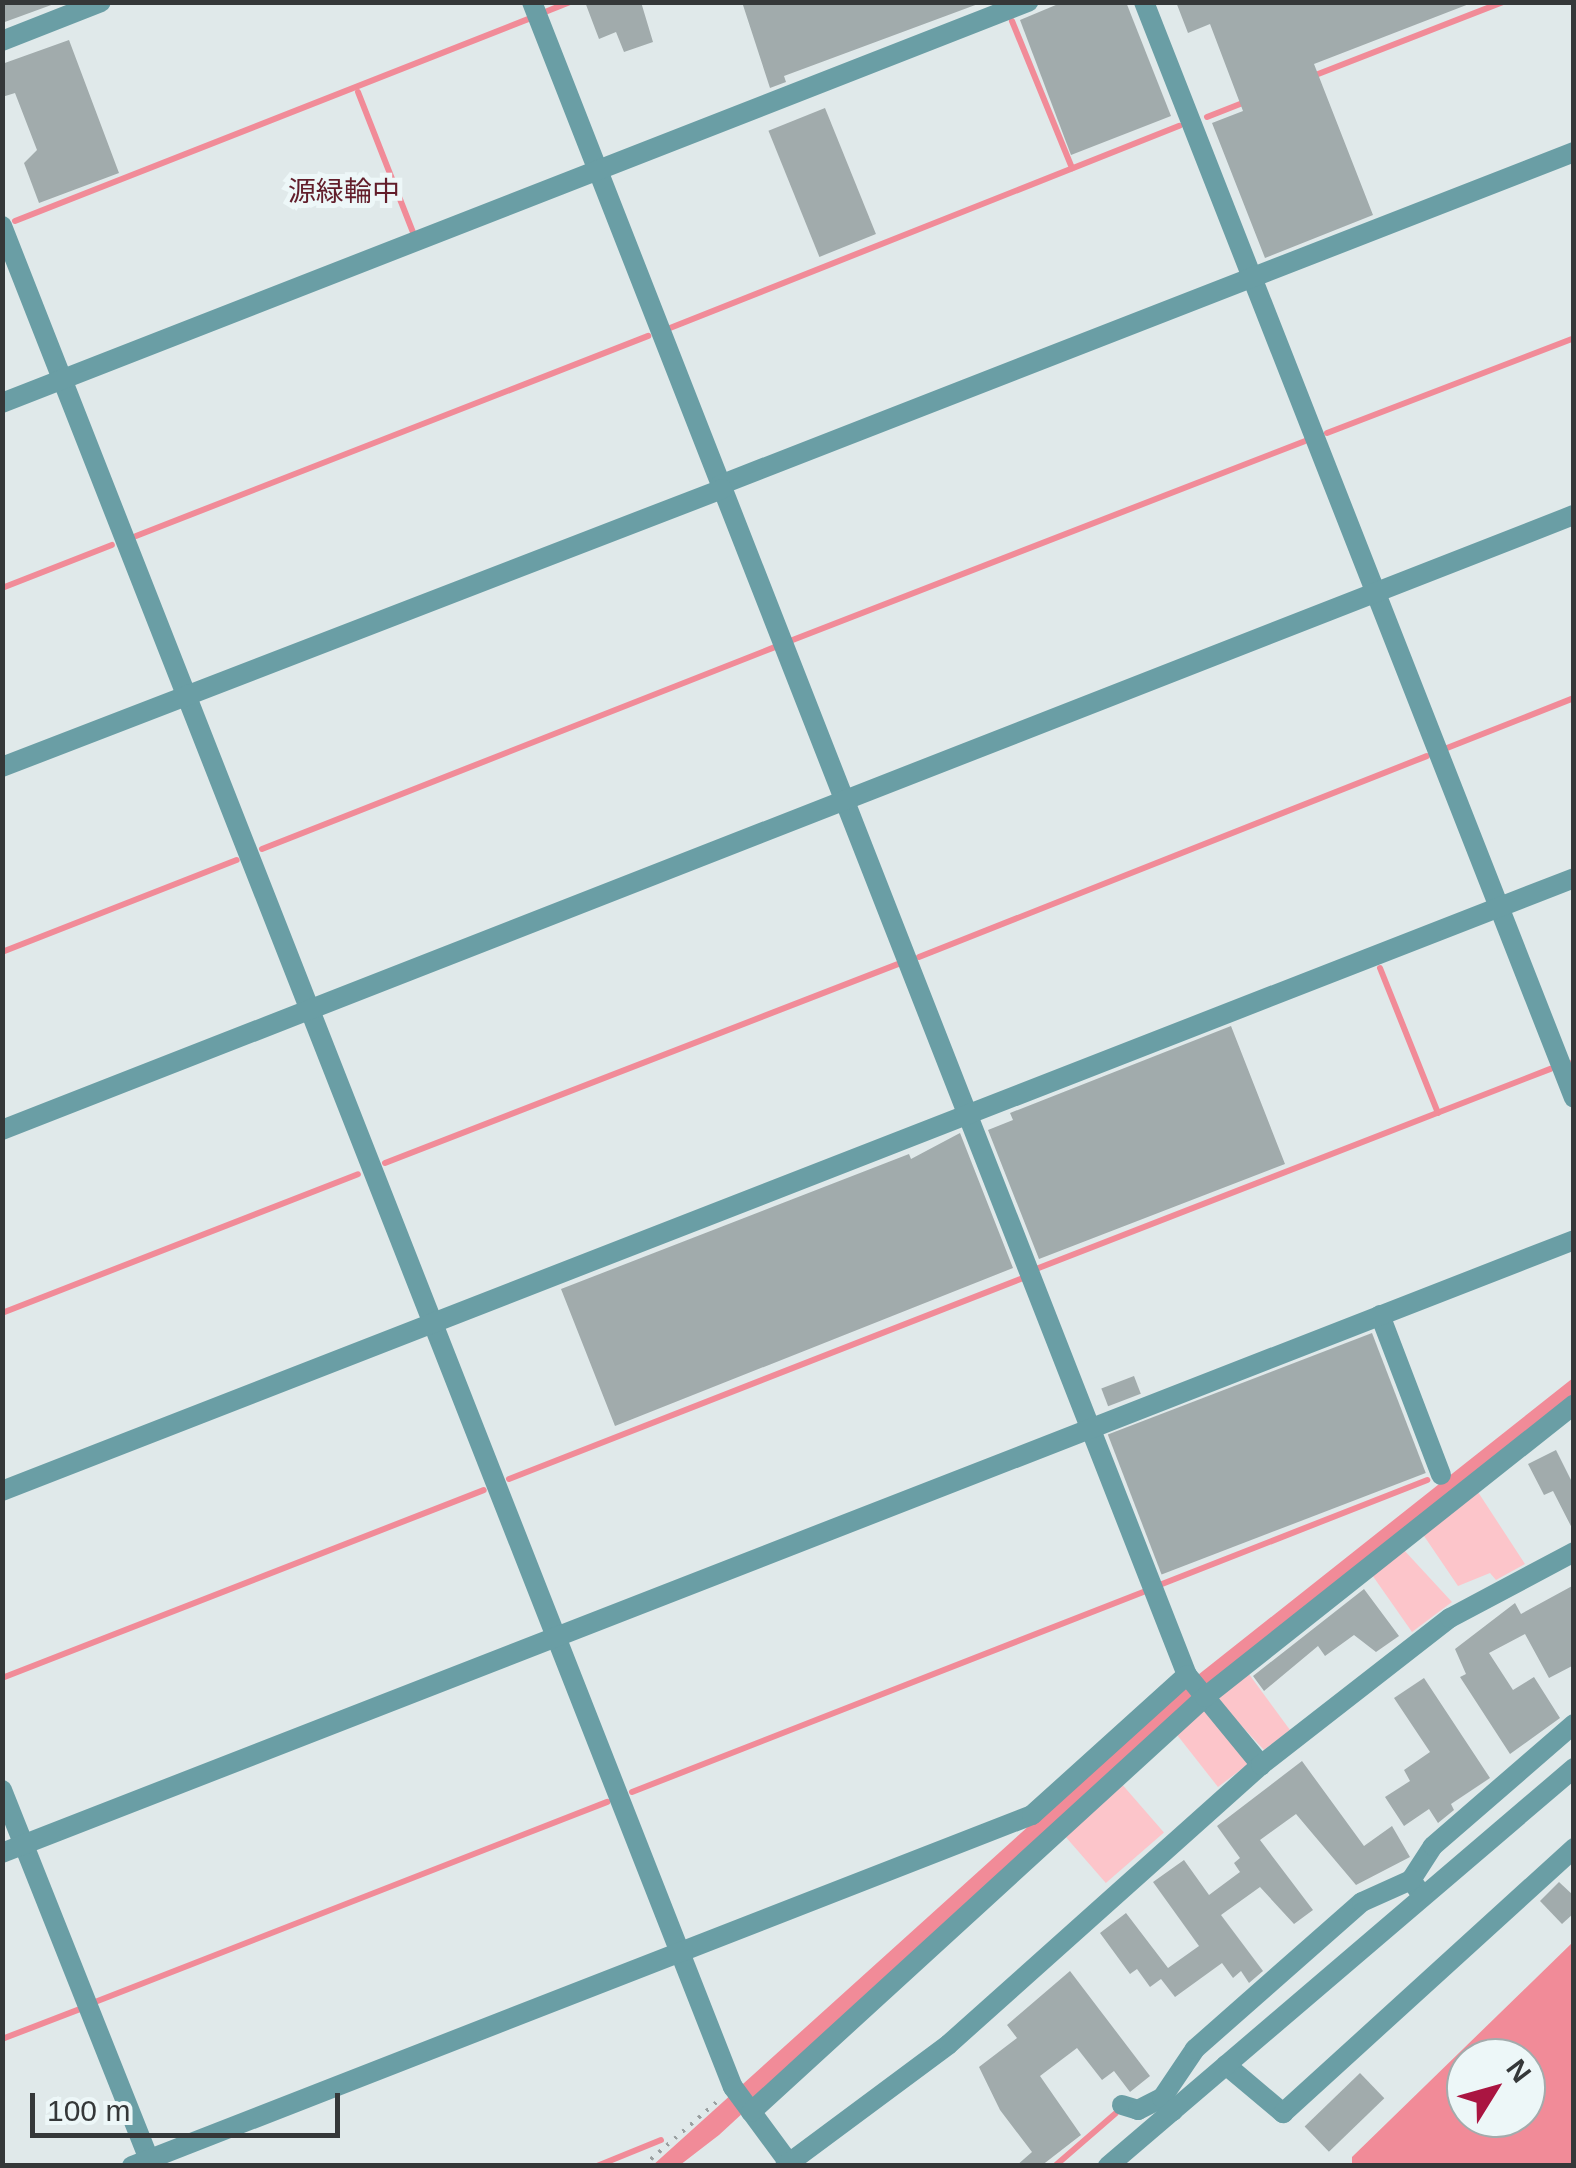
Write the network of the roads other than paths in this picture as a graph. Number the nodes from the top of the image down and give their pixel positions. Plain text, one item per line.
1 (100, 2) edge
2 (532, 2) edge
3 (1028, 2) edge
4 (1144, 2) edge
5 (2, 41) edge
6 (1574, 152) edge
7 (599, 172) junction
8 (2, 226) edge
9 (1252, 277) junction
10 (62, 379) junction
11 (2, 403) edge
12 (721, 487) junction
13 (1574, 515) edge
14 (1376, 592) junction
15 (186, 696) junction
16 (2, 767) edge
17 (844, 798) junction
18 (1574, 878) edge
19 (1498, 906) junction
20 (309, 1009) junction
21 (1574, 1098) edge
22 (970, 1114) junction
23 (2, 1130) edge
24 (1574, 1240) edge
25 (1380, 1315) junction
26 (433, 1322) junction
27 (1574, 1406) edge
28 (1090, 1428) junction
29 (1441, 1474) dead end
30 (2, 1491) edge
31 (1574, 1552) edge
32 (556, 1638) junction
33 (1187, 1675) junction
34 (1204, 1696) junction
35 (1574, 1724) edge
36 (1260, 1764) junction
37 (1574, 1768) edge
38 (2, 1790) edge
39 (24, 1844) junction
40 (1574, 1848) edge
41 (2, 1852) edge
42 (1417, 1888) junction
43 (679, 1952) junction
44 (1226, 2066) junction
45 (1168, 2104) junction
46 (1122, 2105) dead end
47 (749, 2110) junction
48 (144, 2163) edge
49 (787, 2164) edge
50 (1110, 2165) edge

1 - 5 street
2 - 7 street
3 - 7 street
4 - 9 street
6 - 9 street
7 - 10 street
7 - 12 street
8 - 10 street
9 - 12 street
9 - 14 street
10 - 11 street
10 - 15 street
12 - 15 street
12 - 17 street
13 - 14 street
14 - 17 street
14 - 19 street
15 - 16 street
15 - 20 street
17 - 20 street
17 - 22 street
18 - 19 street
19 - 21 street
19 - 22 street
20 - 23 street
20 - 26 street
22 - 26 street
22 - 28 street
24 - 25 street
25 - 28 street
25 - 29 street
26 - 30 street
26 - 32 street
27 - 34 street
28 - 32 street
28 - 33 street
31 - 36 street
32 - 39 street
32 - 43 street
33 - 34 street
33 - 43 street
34 - 36 street
34 - 47 street
35 - 42 street
36 - 49 street
37 - 42 street
38 - 39 street
39 - 41 street
39 - 48 street
40 - 44 street
42 - 44 street
42 - 45 street
43 - 47 street
43 - 48 street
44 - 45 street
45 - 46 street
45 - 50 street
47 - 49 street

